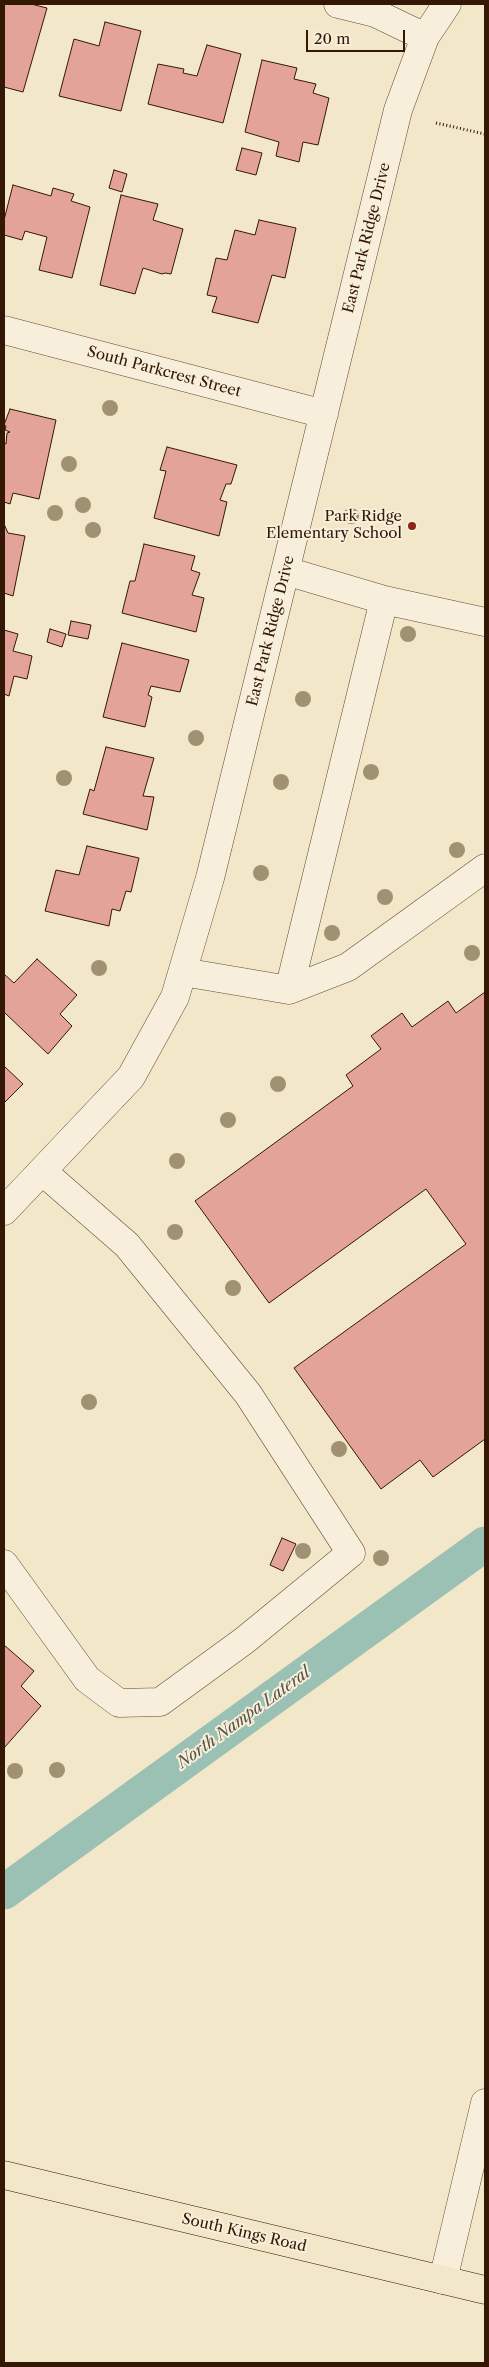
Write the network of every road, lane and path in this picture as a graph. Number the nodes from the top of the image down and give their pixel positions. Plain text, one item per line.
1 (338, 4) edge
2 (447, 4) edge
3 (425, 37) junction
4 (436, 122) dead end
5 (485, 134) edge
6 (4, 330) edge
7 (324, 414) junction
8 (286, 571) junction
9 (384, 600) junction
10 (485, 622) edge
11 (485, 868) edge
12 (183, 972) junction
13 (289, 990) junction
14 (42, 1171) junction
15 (4, 1211) edge
16 (4, 1564) edge
17 (485, 2102) edge
18 (4, 2175) edge
19 (442, 2280) junction
20 (485, 2290) edge

1 - 3 street
2 - 3 street, East Park Ridge Drive
3 - 7 street, East Park Ridge Drive
4 - 5 path
6 - 7 street, South Parkcrest Street
7 - 8 street, East Park Ridge Drive
8 - 9 street
8 - 12 street, East Park Ridge Drive
9 - 10 street
9 - 13 street
11 - 13 street
12 - 13 street
12 - 14 street, East Park Ridge Drive
14 - 15 street, East Park Ridge Drive
14 - 16 street
17 - 19 street
18 - 19 main road, South Kings Road
19 - 20 main road, South Kings Road

